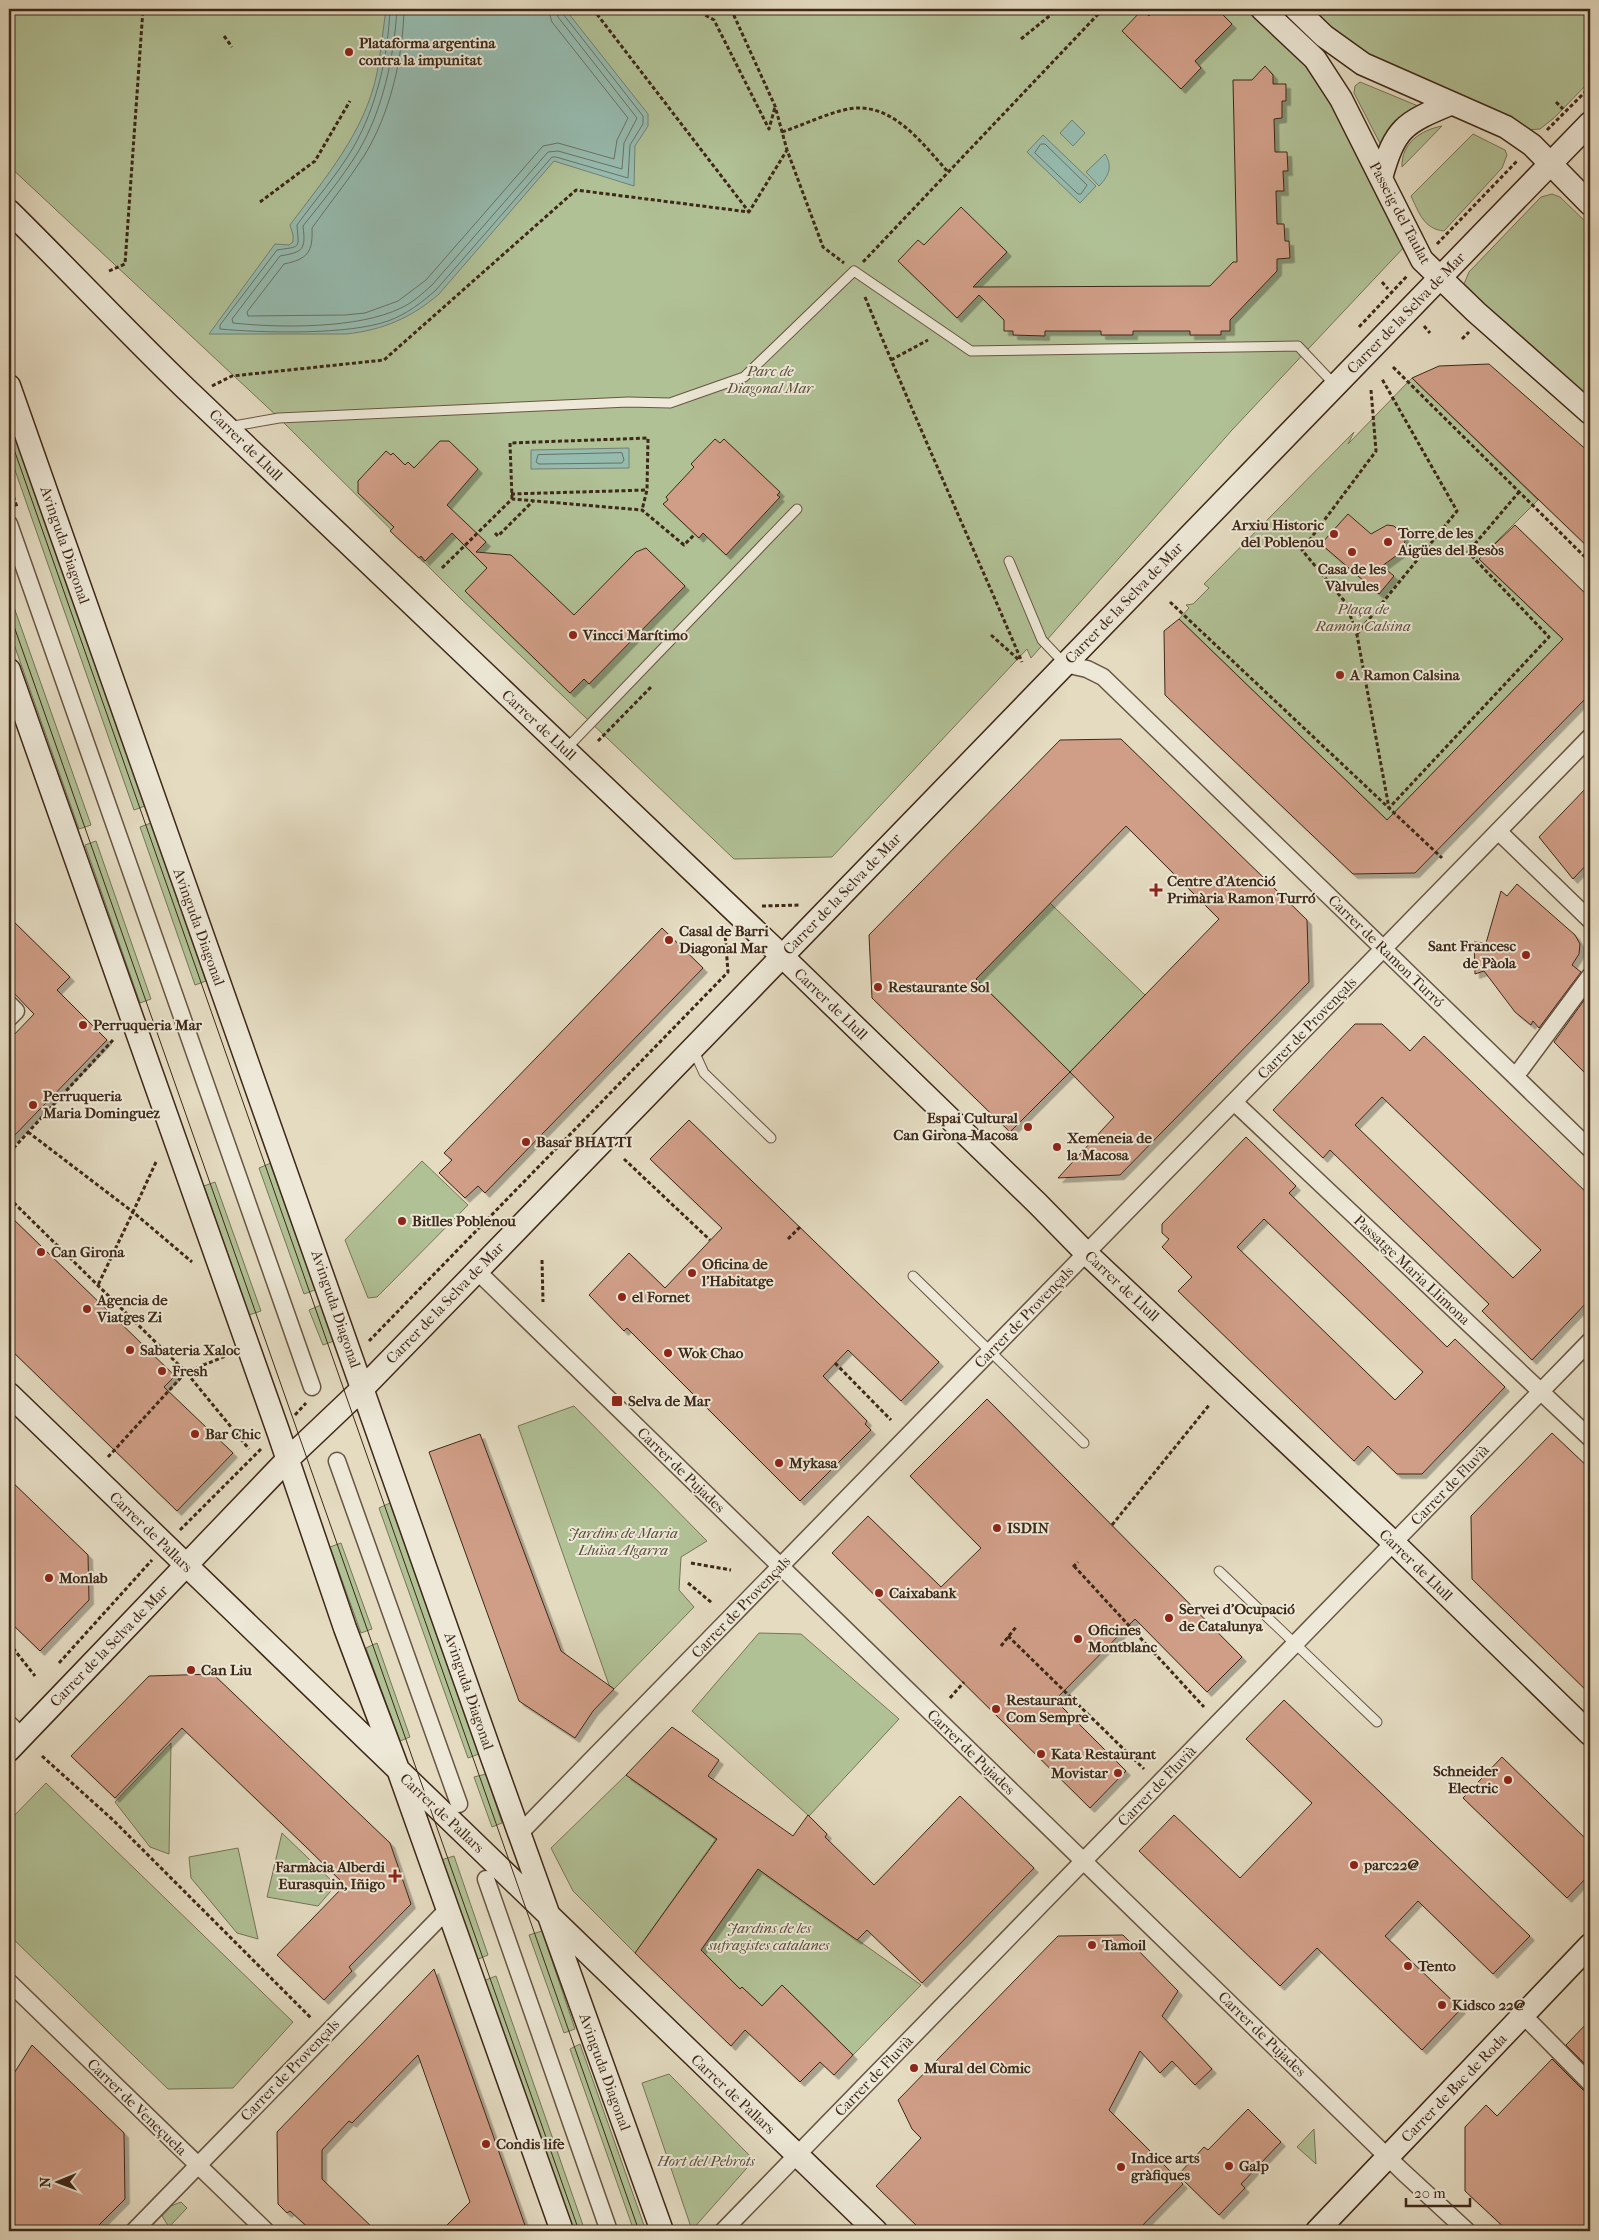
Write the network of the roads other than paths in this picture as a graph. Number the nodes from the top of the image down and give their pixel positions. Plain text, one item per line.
1 (1262, 9) edge
2 (1296, 9) edge
3 (1450, 104) junction
4 (1590, 123) edge
5 (1552, 163) junction
6 (1381, 178) junction
7 (1590, 204) edge
8 (9, 211) edge
9 (1439, 278) junction
10 (1336, 385) junction
11 (9, 386) edge
12 (1590, 413) edge
13 (228, 427) junction
14 (798, 510) dead end
15 (9, 524) edge
16 (1009, 561) dead end
17 (1065, 664) junction
18 (9, 670) edge
19 (1590, 737) edge
20 (566, 750) junction
21 (1498, 831) junction
22 (1590, 920) edge
23 (1384, 949) junction
24 (782, 956) junction
25 (1590, 976) edge
26 (9, 1004) edge
27 (9, 1018) edge
28 (693, 1048) junction
29 (1514, 1075) junction
30 (1234, 1102) junction
31 (771, 1138) dead end
32 (1590, 1149) edge
33 (1086, 1253) junction
34 (477, 1271) junction
35 (913, 1276) dead end
36 (1590, 1341) edge
37 (990, 1351) junction
38 (312, 1387) dead end
39 (364, 1387) junction
40 (1542, 1391) junction
41 (9, 1394) edge
42 (1590, 1438) edge
43 (1084, 1444) dead end
44 (287, 1460) junction
45 (337, 1461) dead end
46 (1394, 1543) junction
47 (185, 1566) junction
48 (780, 1567) junction
49 (1219, 1571) dead end
50 (1295, 1644) junction
51 (1377, 1722) dead end
52 (1590, 1734) edge
53 (13, 1737) edge
54 (399, 1772) junction
55 (459, 1804) dead end
56 (520, 1833) junction
57 (1084, 1861) junction
58 (486, 1879) dead end
59 (447, 1910) junction
60 (552, 1920) junction
61 (1590, 1945) edge
62 (9, 1982) edge
63 (1524, 2016) junction
64 (1590, 2083) edge
65 (797, 2155) junction
66 (1388, 2156) junction
67 (198, 2166) junction
68 (134, 2231) edge
69 (266, 2231) edge
70 (562, 2231) edge
71 (609, 2231) edge
72 (662, 2231) edge
73 (723, 2231) edge
74 (876, 2231) edge
75 (1317, 2231) edge
76 (1467, 2231) edge

1 - 6 street, Passeig del Taulat
2 - 3 street
3 - 5 street
3 - 6 street
4 - 5 street, Carrer de la Selva de Mar
5 - 7 street
5 - 9 street, Carrer de la Selva de Mar
6 - 9 street, Passeig del Taulat
8 - 13 street, Carrer de Llull
9 - 10 street, Carrer de la Selva de Mar
9 - 12 street, Passeig del Taulat
10 - 13 lane
10 - 17 street, Carrer de la Selva de Mar
11 - 39 street, Avinguda Diagonal
13 - 20 street, Carrer de Llull
14 - 20 lane
15 - 38 street
16 - 17 lane
17 - 23 street, Carrer de Ramon Turró
17 - 24 street, Carrer de la Selva de Mar
18 - 44 street
19 - 21 street, Carrer de Provençals
20 - 24 street, Carrer de Llull
21 - 22 street
21 - 23 street, Carrer de Provençals
23 - 29 street, Carrer de Ramon Turró
23 - 30 street, Carrer de Provençals
24 - 28 street, Carrer de la Selva de Mar
24 - 33 street, Carrer de Llull
25 - 29 street
26 - 27 street
28 - 31 lane
28 - 34 street, Carrer de la Selva de Mar
29 - 32 street, Carrer de Ramon Turró
30 - 33 street, Carrer de Provençals
30 - 40 street, Passatge Maria Llimona
33 - 37 street, Carrer de Provençals
33 - 46 street, Carrer de Llull
34 - 39 street, Carrer de la Selva de Mar
34 - 48 street, Carrer de Pujades
35 - 37 lane
36 - 40 street, Carrer de Fluvià
37 - 43 lane
37 - 48 street, Carrer de Provençals
39 - 44 street, Carrer de la Selva de Mar
39 - 56 street, Avinguda Diagonal
40 - 42 street, Passatge Maria Llimona
40 - 46 street, Carrer de Fluvià
41 - 47 street, Carrer de Pallars
44 - 47 street, Carrer de la Selva de Mar
44 - 54 street
45 - 55 street
46 - 50 street, Carrer de Fluvià
46 - 52 street, Carrer de Llull
47 - 53 street, Carrer de la Selva de Mar
47 - 54 street, Carrer de Pallars
48 - 56 street, Carrer de Provençals
48 - 57 street, Carrer de Pujades
49 - 50 lane
50 - 51 lane
50 - 57 street, Carrer de Fluvià
54 - 59 street
54 - 60 street, Carrer de Pallars
56 - 60 street, Avinguda Diagonal
57 - 65 street, Carrer de Fluvià
57 - 66 street, Carrer de Pujades
58 - 71 street
59 - 67 street, Carrer de Provençals
59 - 70 street
60 - 65 street, Carrer de Pallars
60 - 72 street, Avinguda Diagonal
61 - 63 street, Carrer de Bac de Roda
62 - 67 street, Carrer de Veneçuela
63 - 64 street
63 - 66 street, Carrer de Bac de Roda
65 - 73 street, Carrer de Fluvià
65 - 74 street, Carrer de Pallars
66 - 75 street, Carrer de Bac de Roda
66 - 76 street, Carrer de Pujades
67 - 68 street, Carrer de Provençals
67 - 69 street, Carrer de Veneçuela

